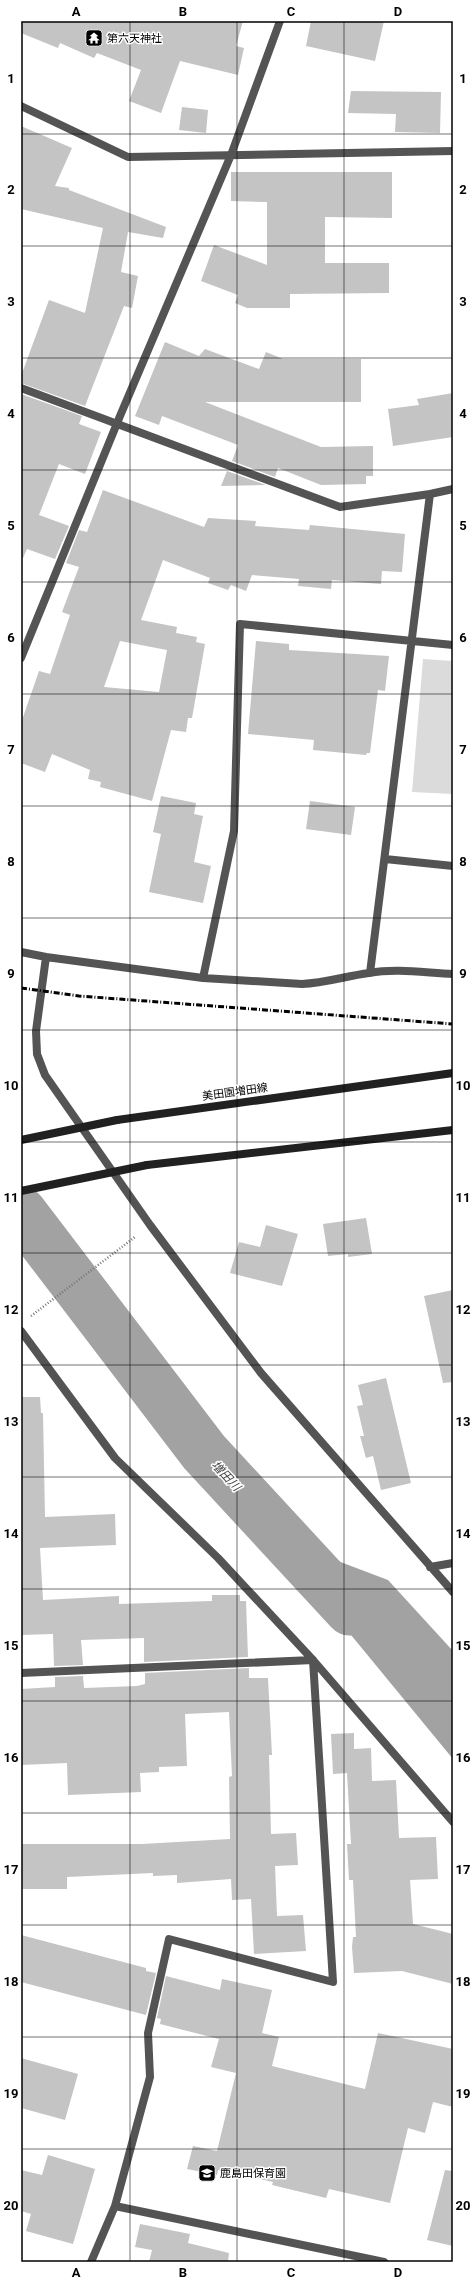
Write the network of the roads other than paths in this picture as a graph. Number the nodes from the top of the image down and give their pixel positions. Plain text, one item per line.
1 (280, 21) edge
2 (21, 106) edge
3 (453, 151) edge
4 (231, 155) junction
5 (21, 388) edge
6 (117, 423) junction
7 (453, 489) edge
8 (430, 494) junction
9 (412, 640) junction
10 (453, 645) edge
11 (21, 658) edge
12 (385, 859) junction
13 (453, 866) edge
14 (21, 952) edge
15 (46, 957) junction
16 (370, 972) junction
17 (453, 974) edge
18 (203, 978) junction
19 (453, 1073) edge
20 (453, 1130) edge
21 (21, 1140) edge
22 (21, 1191) edge
23 (21, 1331) edge
24 (453, 1563) edge
25 (430, 1566) junction
26 (453, 1592) edge
27 (313, 1660) junction
28 (21, 1673) edge
29 (453, 1822) edge
30 (115, 2206) junction
31 (92, 2262) edge
32 (384, 2262) edge

1 - 4 street
2 - 4 street
3 - 4 street
4 - 6 street
5 - 6 street
6 - 8 street
6 - 11 street
7 - 8 street
8 - 9 street
9 - 10 street
9 - 12 street
9 - 18 street
12 - 13 street
12 - 16 street
14 - 15 street
15 - 18 street
15 - 25 street
16 - 17 street
16 - 18 street
19 - 21 main road, 美田園増田線, bridge
20 - 22 main road, bridge
23 - 27 street
24 - 25 street
25 - 26 street
27 - 28 street
27 - 29 street
27 - 30 street
30 - 31 street
30 - 32 street

